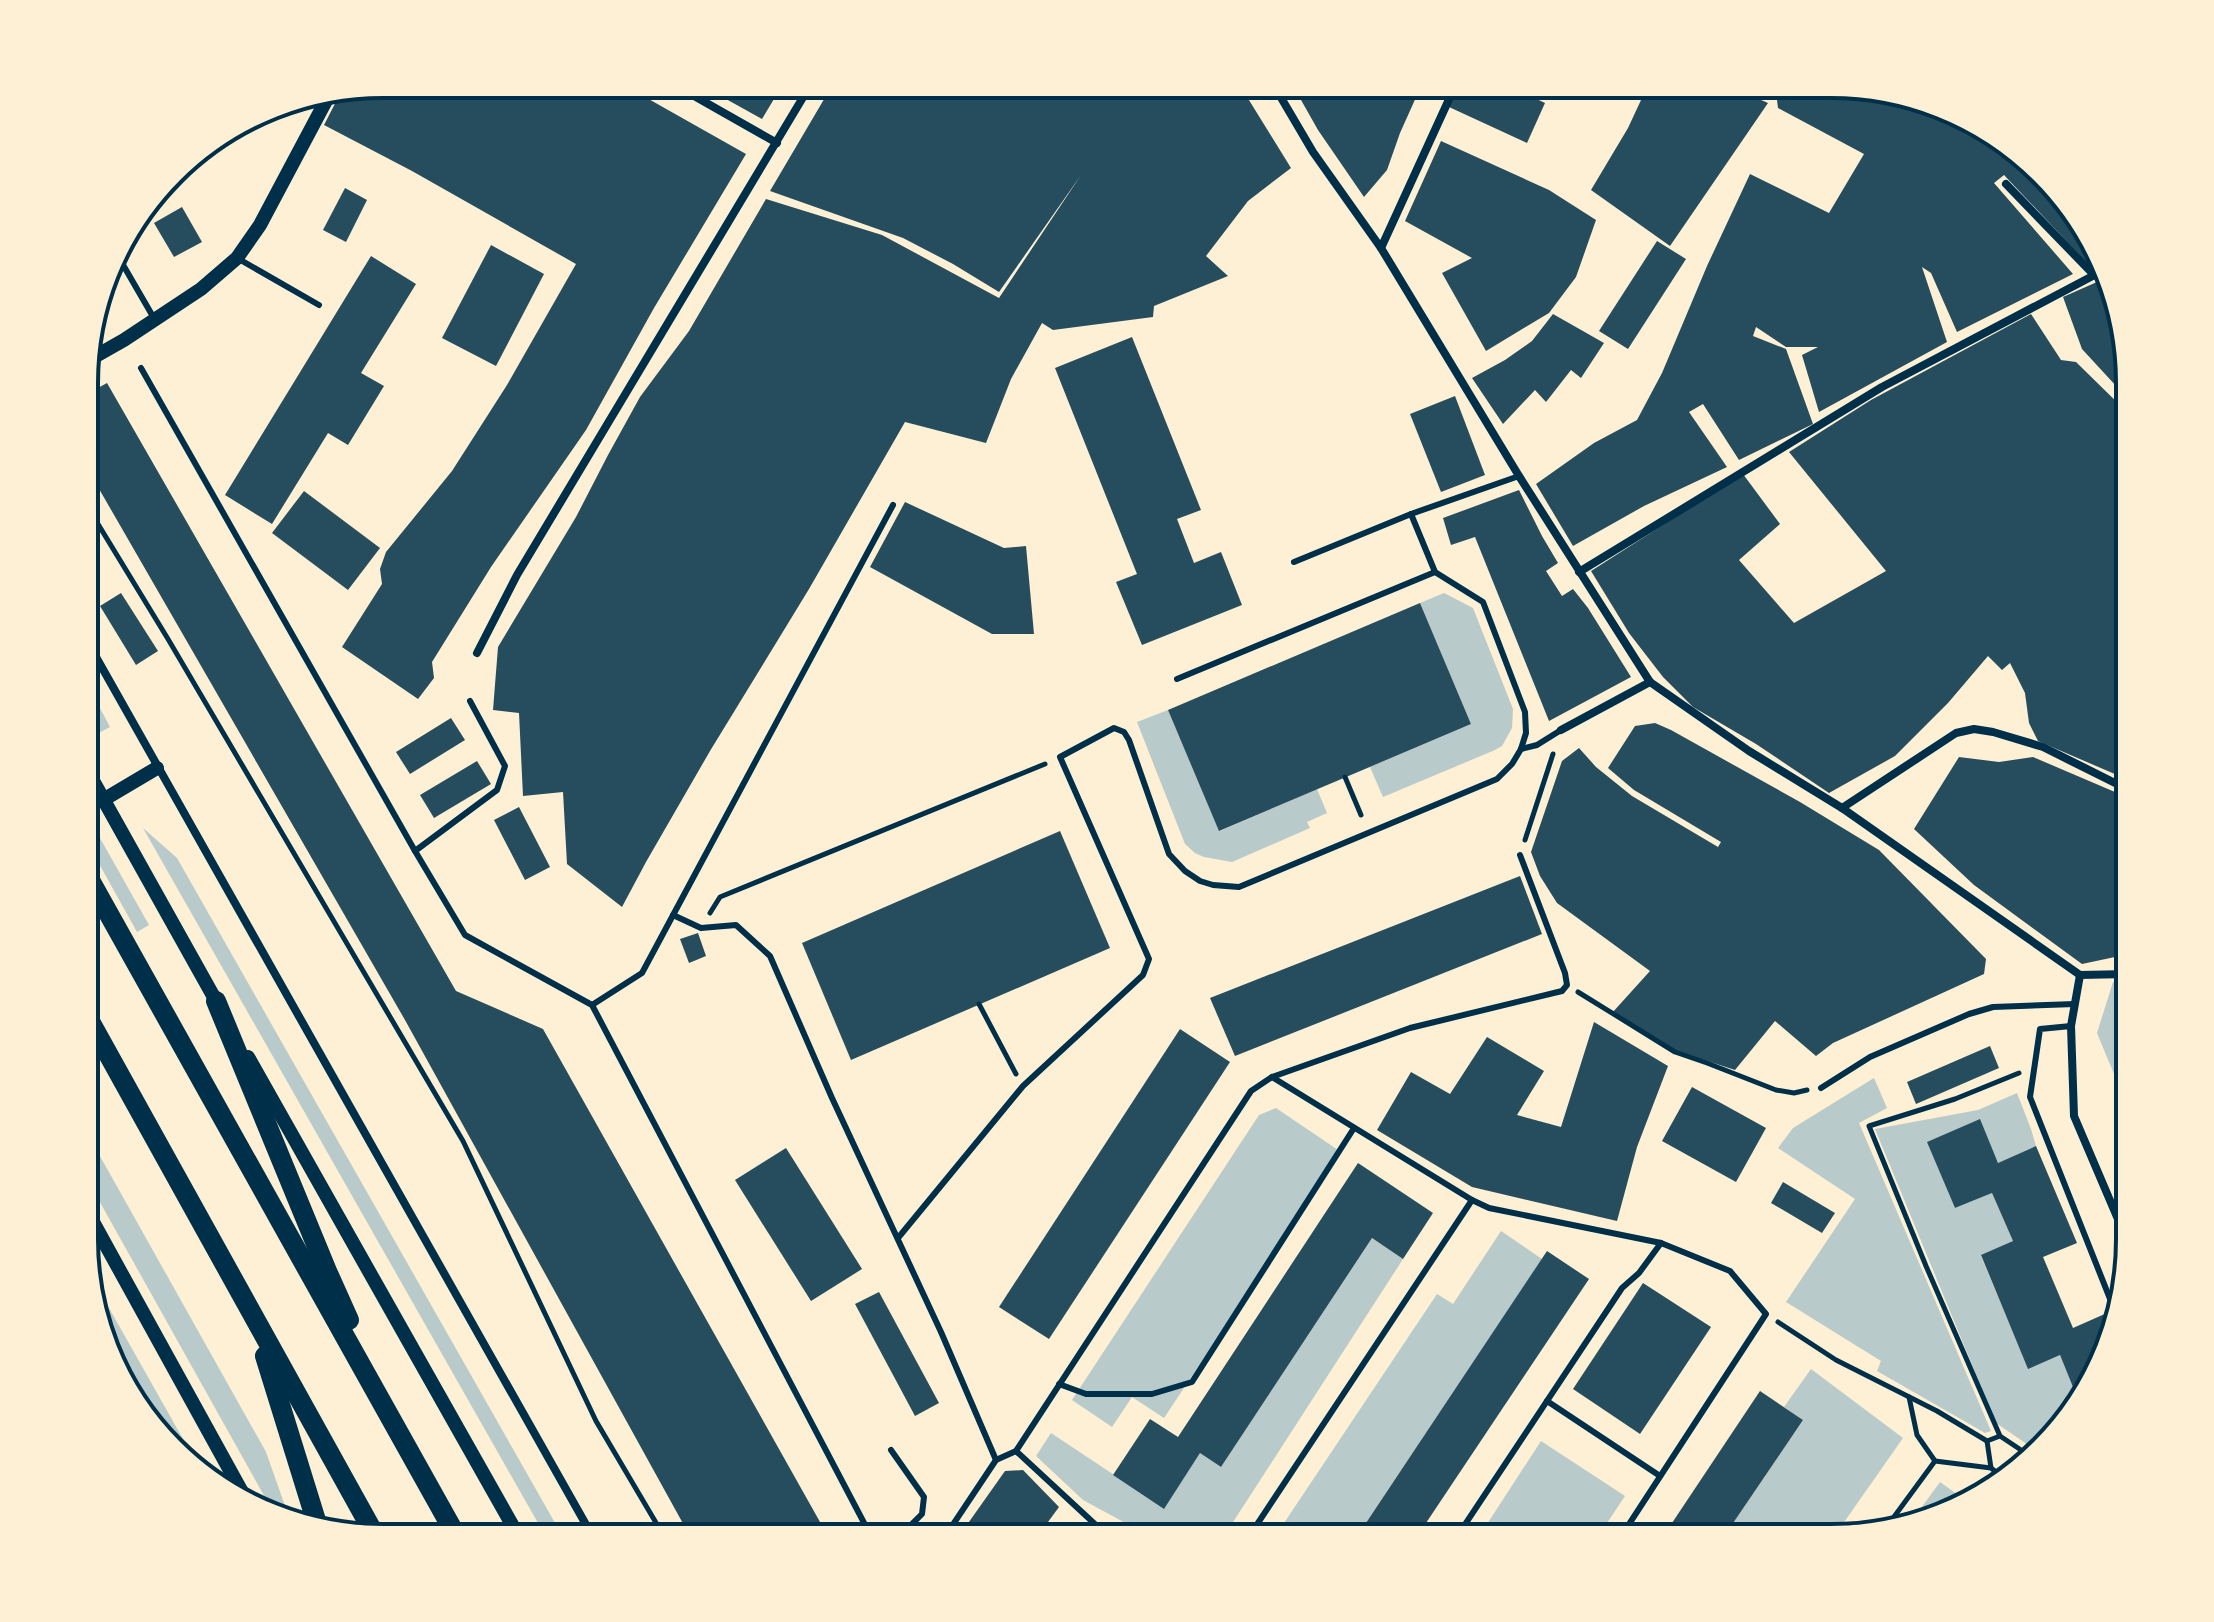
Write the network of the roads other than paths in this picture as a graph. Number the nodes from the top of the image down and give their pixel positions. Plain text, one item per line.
1 (698, 98) edge
2 (803, 98) edge
3 (1281, 98) edge
4 (1450, 98) edge
5 (324, 104) edge
6 (777, 143) junction
7 (2006, 184) dead end
8 (1381, 248) junction
9 (237, 258) junction
10 (123, 266) edge
11 (2094, 275) joint
12 (319, 305) dead end
13 (155, 320) junction
14 (100, 353) edge
15 (141, 368) dead end
16 (1519, 476) junction
17 (893, 505) dead end
18 (1411, 514) junction
19 (1294, 562) dead end
20 (1435, 572) junction
21 (1579, 572) junction
22 (477, 653) dead end
23 (98, 662) edge
24 (1177, 679) dead end
25 (1650, 682) junction
26 (470, 701) dead end
27 (1561, 730) joint
28 (1521, 749) junction
29 (157, 768) junction
30 (2115, 783) edge
31 (98, 792) edge
32 (103, 800) junction
33 (1842, 808) junction
34 (415, 851) junction
35 (1520, 855) road end
36 (99, 896) edge
37 (673, 915) junction
38 (2116, 974) edge
39 (2080, 975) junction
40 (216, 1001) junction
41 (2075, 1004) junction
42 (592, 1005) junction
43 (2071, 1026) junction
44 (99, 1037) edge
45 (1272, 1077) junction
46 (1821, 1088) road end
47 (1354, 1128) junction
48 (1472, 1200) junction
49 (2116, 1214) edge
50 (99, 1233) edge
51 (898, 1238) junction
52 (1661, 1243) junction
53 (2110, 1298) edge
54 (252, 1314) junction
55 (1059, 1384) junction
56 (1547, 1401) junction
57 (891, 1450) dead end
58 (1016, 1451) junction
59 (413, 1458) junction
60 (996, 1460) junction
61 (1660, 1476) junction
62 (237, 1484) edge
63 (314, 1515) edge
64 (368, 1523) edge
65 (450, 1524) edge
66 (512, 1524) edge
67 (586, 1524) edge
68 (865, 1524) edge
69 (912, 1524) edge
70 (953, 1524) edge
71 (1095, 1524) edge
72 (1257, 1524) edge
73 (1465, 1524) edge
74 (1629, 1524) edge

1 - 6 street
2 - 6 street
3 - 8 street
4 - 8 street
5 - 9 street
6 - 22 street
7 - 11 street
8 - 16 street
9 - 12 lane
9 - 13 street
10 - 13 lane
11 - 21 street
13 - 14 street
15 - 34 lane
16 - 18 lane
16 - 21 street
17 - 37 lane
18 - 19 lane
18 - 20 lane
20 - 24 lane
20 - 28 lane
21 - 25 street
23 - 29 street
25 - 27 street
25 - 33 street
26 - 34 lane
27 - 28 lane
28 - 51 lane
29 - 32 street
29 - 67 street
30 - 33 street
31 - 32 street
32 - 40 street
33 - 39 street
34 - 42 lane
35 - 45 lane
36 - 59 main road
37 - 42 lane
37 - 51 lane
38 - 39 street
39 - 41 street
40 - 59 main road
40 - 66 street
41 - 43 street
41 - 46 lane
42 - 68 lane
43 - 49 street
43 - 53 lane
44 - 54 main road
45 - 47 lane
45 - 55 lane
47 - 48 lane
47 - 55 lane
48 - 52 lane
48 - 72 lane
50 - 62 street
51 - 60 lane
52 - 56 lane
52 - 61 lane
54 - 63 main road
54 - 64 main road
55 - 58 lane
56 - 61 lane
56 - 73 lane
57 - 69 lane
58 - 60 lane
58 - 71 lane
59 - 65 main road
60 - 70 lane
61 - 74 lane

